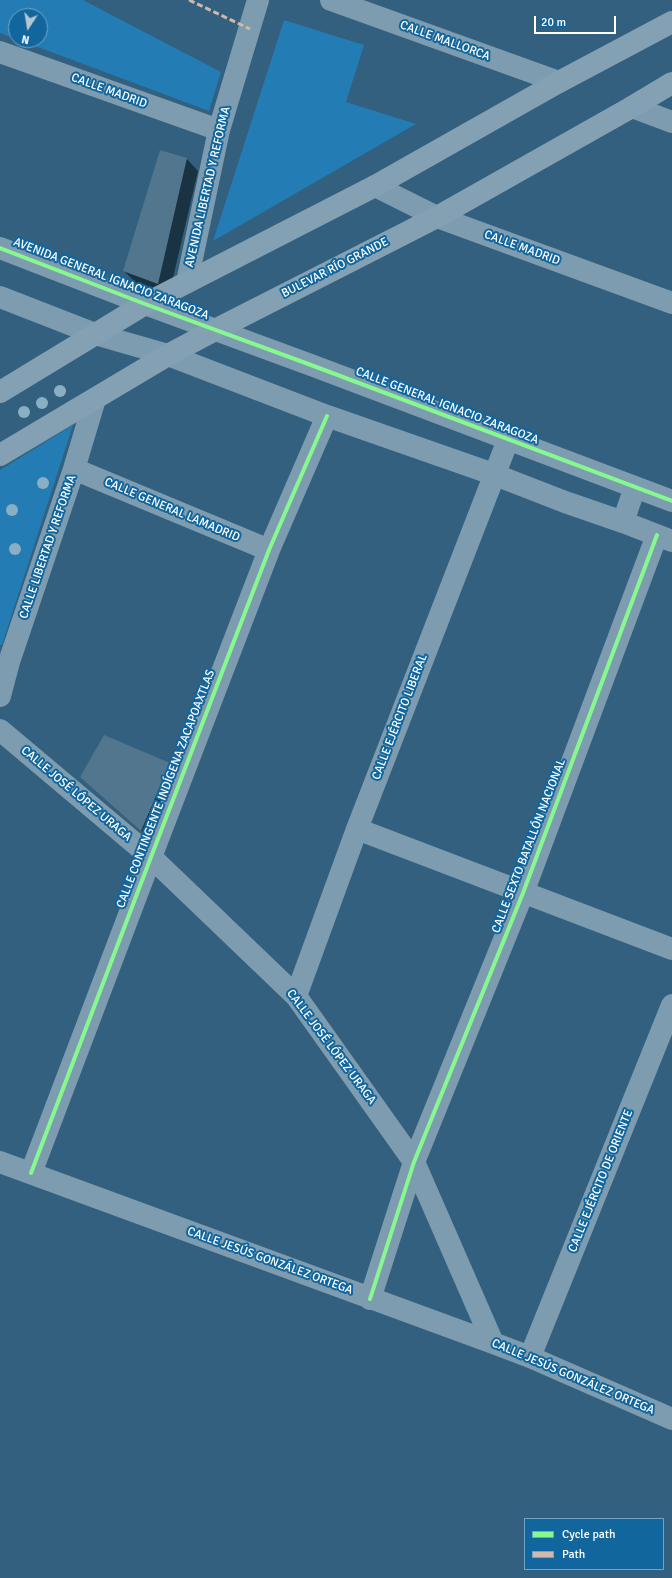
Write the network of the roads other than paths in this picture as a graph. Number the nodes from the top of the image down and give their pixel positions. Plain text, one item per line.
1 (258, 0) edge
2 (331, 0) edge
3 (672, 22) edge
4 (0, 52) edge
5 (560, 82) junction
6 (672, 83) edge
7 (632, 107) junction
8 (672, 122) edge
9 (219, 130) junction
10 (375, 186) junction
11 (437, 217) junction
12 (0, 248) edge
13 (187, 282) junction
14 (0, 297) edge
15 (672, 303) edge
16 (145, 304) junction
17 (215, 330) junction
18 (95, 334) junction
19 (168, 355) junction
20 (0, 392) edge
21 (95, 398) junction
22 (327, 416) junction
23 (508, 440) junction
24 (0, 455) edge
25 (74, 469) junction
26 (494, 474) junction
27 (635, 487) junction
28 (672, 501) edge
29 (623, 522) junction
30 (664, 538) edge
31 (269, 550) junction
32 (4, 661) edge
33 (0, 696) edge
34 (0, 730) edge
35 (357, 829) junction
36 (151, 857) junction
37 (522, 893) junction
38 (672, 949) edge
39 (296, 996) junction
40 (672, 1005) edge
41 (0, 1162) edge
42 (414, 1162) junction
43 (31, 1173) junction
44 (370, 1298) junction
45 (494, 1343) junction
46 (530, 1357) junction
47 (672, 1419) edge

1 - 9 street, AVENIDA LIBERTAD Y REFORMA
2 - 5 street, CALLE MALLORCA
3 - 5 main road
4 - 9 street, CALLE MADRID
5 - 10 main road
6 - 7 main road, BULEVAR RÍO GRANDE
7 - 8 street
7 - 11 main road, BULEVAR RÍO GRANDE
9 - 13 street, AVENIDA LIBERTAD Y REFORMA
10 - 11 street, CALLE MADRID
10 - 13 main road
11 - 15 street, CALLE MADRID
11 - 17 main road, BULEVAR RÍO GRANDE
12 - 16 street, AVENIDA GENERAL IGNACIO ZARAGOZA
13 - 16 main road
14 - 18 street
16 - 17 street, AVENIDA GENERAL IGNACIO ZARAGOZA
16 - 18 main road
17 - 19 main road, BULEVAR RÍO GRANDE
17 - 23 street, CALLE GENERAL IGNACIO ZARAGOZA
18 - 19 street
18 - 20 main road
19 - 21 main road, BULEVAR RÍO GRANDE
19 - 22 street
21 - 24 main road, BULEVAR RÍO GRANDE
21 - 25 street, CALLE LIBERTAD Y REFORMA
22 - 26 street
22 - 31 street, CALLE CONTINGENTE INDÍGENA ZACAPOAXTLAS
23 - 26 street, CALLE EJÉRCITO LIBERAL
23 - 27 street, CALLE GENERAL IGNACIO ZARAGOZA
25 - 31 street, CALLE GENERAL LAMADRID
25 - 32 street, CALLE LIBERTAD Y REFORMA
26 - 29 street
26 - 35 street, CALLE EJÉRCITO LIBERAL
27 - 28 street, CALLE GENERAL IGNACIO ZARAGOZA
27 - 29 street
29 - 30 street
30 - 37 street, CALLE SEXTO BATALLÓN NACIONAL
31 - 36 street, CALLE CONTINGENTE INDÍGENA ZACAPOAXTLAS
32 - 33 street, CALLE LIBERTAD Y REFORMA
34 - 36 street, CALLE JOSÉ LÓPEZ URAGA
35 - 37 street
35 - 39 street, CALLE EJÉRCITO LIBERAL
36 - 39 street, CALLE JOSÉ LÓPEZ URAGA
36 - 43 street, CALLE CONTINGENTE INDÍGENA ZACAPOAXTLAS
37 - 38 street
37 - 42 street, CALLE SEXTO BATALLÓN NACIONAL
39 - 42 street, CALLE JOSÉ LÓPEZ URAGA
40 - 46 street, CALLE EJÉRCITO DE ORIENTE
41 - 43 street, CALLE JESÚS GONZÁLEZ ORTEGA
42 - 44 street, CALLE SEXTO BATALLÓN NACIONAL
42 - 45 street, CALLE JOSÉ LÓPEZ URAGA
43 - 44 street, CALLE JESÚS GONZÁLEZ ORTEGA
44 - 45 street, CALLE JESÚS GONZÁLEZ ORTEGA
45 - 46 street, CALLE JESÚS GONZÁLEZ ORTEGA
46 - 47 street, CALLE JESÚS GONZÁLEZ ORTEGA

